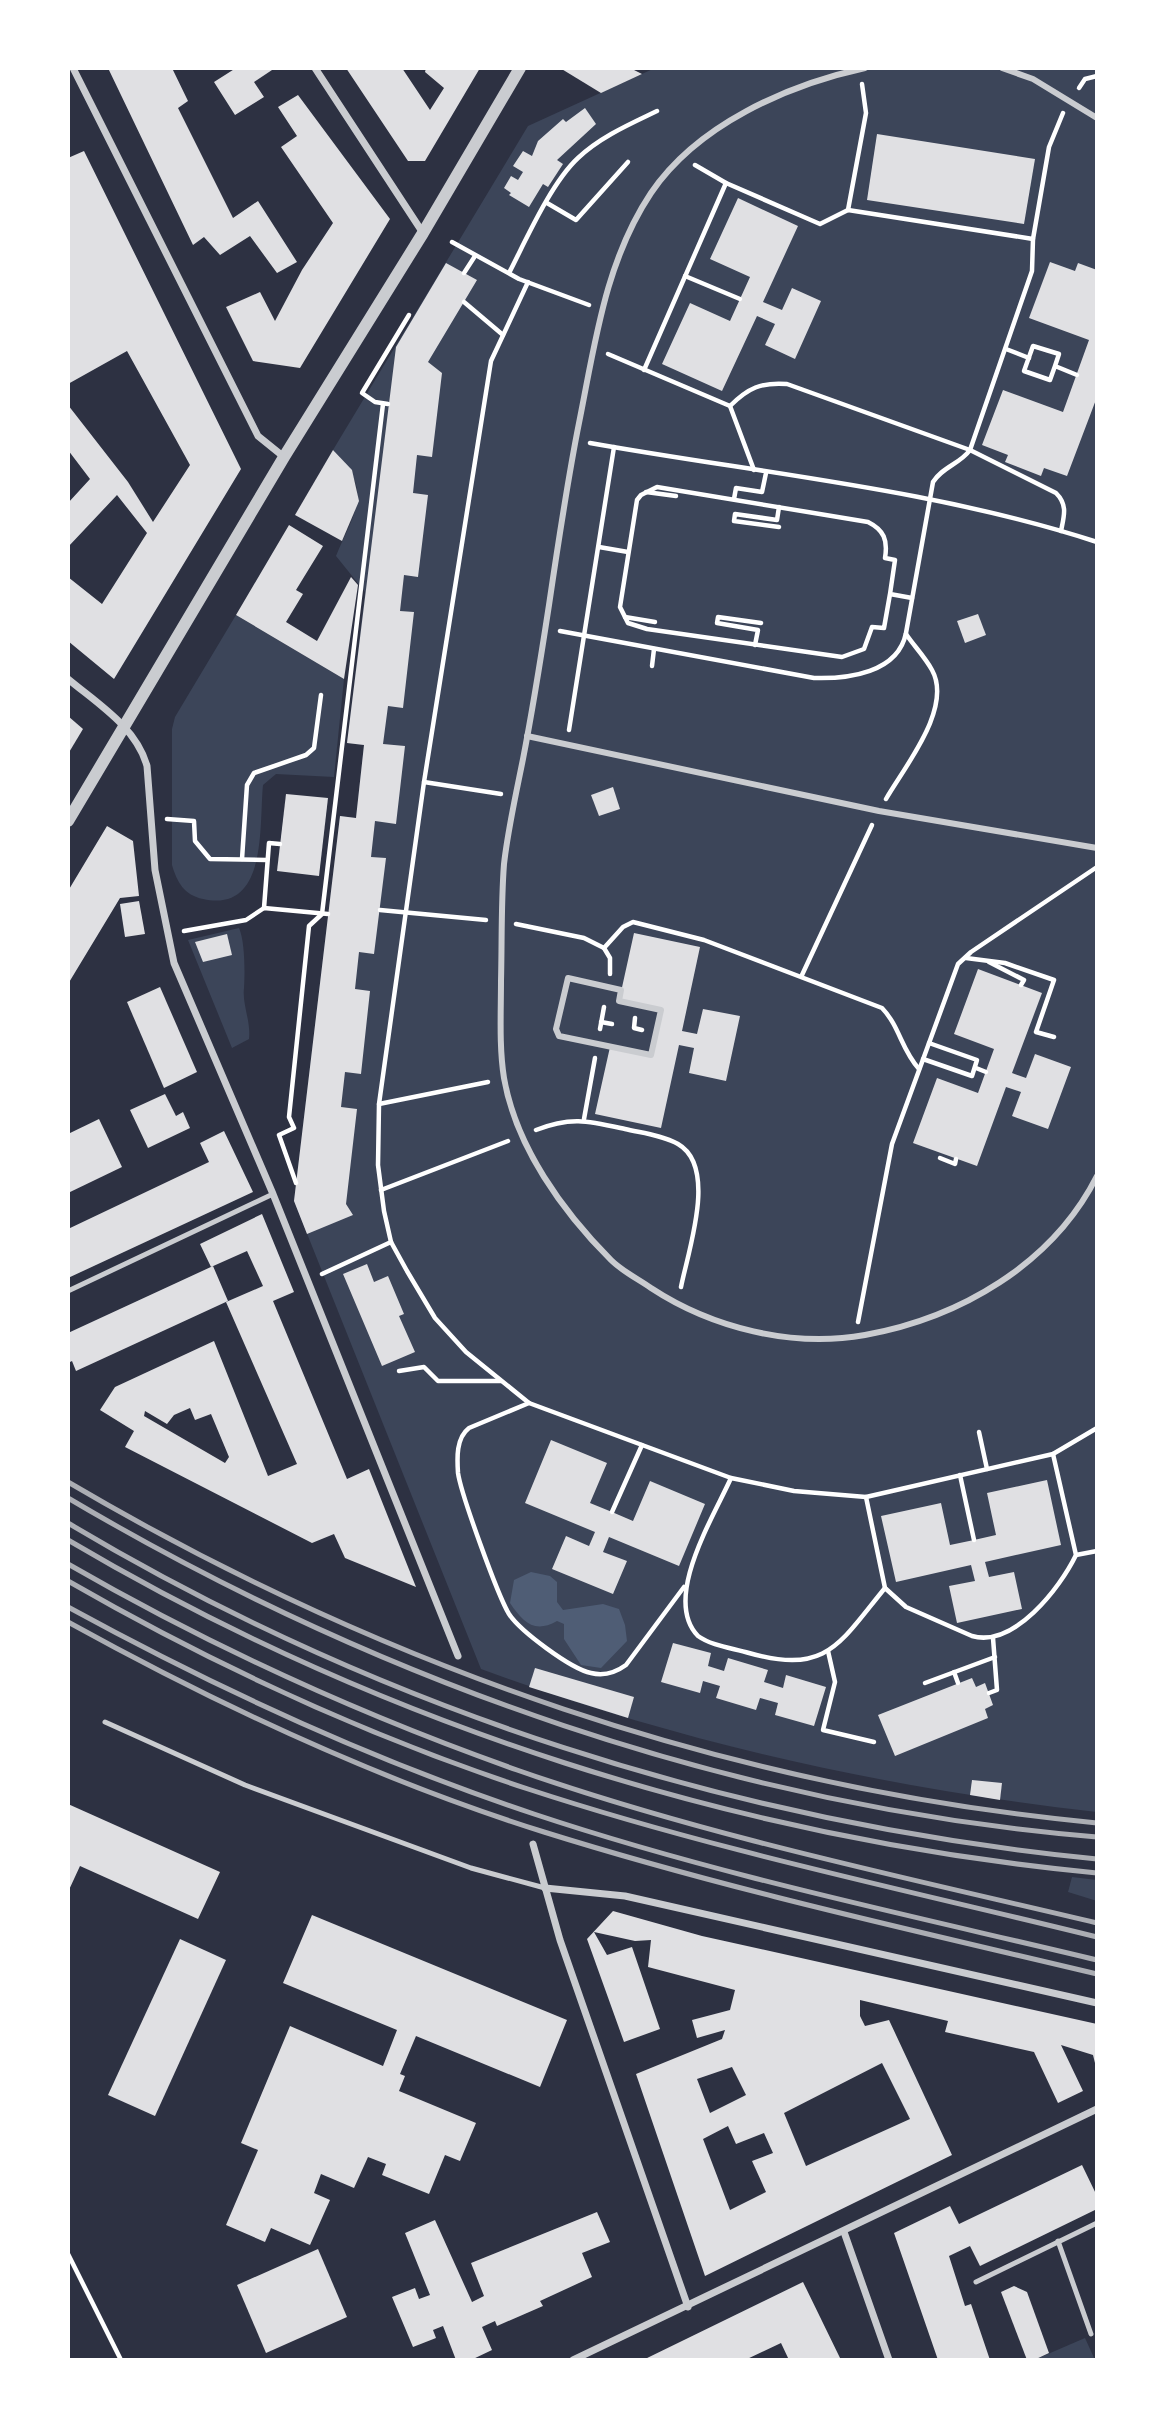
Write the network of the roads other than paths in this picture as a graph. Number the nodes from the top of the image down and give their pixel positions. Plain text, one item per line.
1 (74, 68) edge
2 (315, 68) edge
3 (520, 68) edge
4 (865, 68) edge
5 (1002, 68) edge
6 (859, 69) edge
7 (1097, 118) edge
8 (424, 233) junction
9 (284, 457) junction
10 (68, 679) edge
11 (124, 727) junction
12 (527, 736) junction
13 (68, 821) edge
14 (1097, 848) edge
15 (563, 1036) joint
16 (1097, 1176) edge
17 (273, 1194) junction
18 (68, 1291) edge
19 (458, 1656) dead end
20 (105, 1722) dead end
21 (533, 1844) dead end
22 (545, 1888) junction
23 (1097, 2003) edge
24 (1097, 2109) edge
25 (1097, 2222) edge
26 (844, 2232) junction
27 (1058, 2241) junction
28 (976, 2281) dead end
29 (688, 2306) junction
30 (1091, 2334) dead end
31 (573, 2360) edge
32 (889, 2360) edge

1 - 9 street
2 - 8 street
3 - 8 street
4 - 6 street
5 - 7 street
6 - 12 street
8 - 9 street
9 - 11 street
10 - 11 street
11 - 13 street
11 - 17 street
12 - 14 street
12 - 16 street
15 - 15 street
17 - 18 lane
17 - 19 street
20 - 22 lane
21 - 22 street
22 - 23 street
22 - 29 street
24 - 26 street
25 - 27 lane
26 - 29 street
26 - 32 street
27 - 28 lane
27 - 30 lane
29 - 31 street

